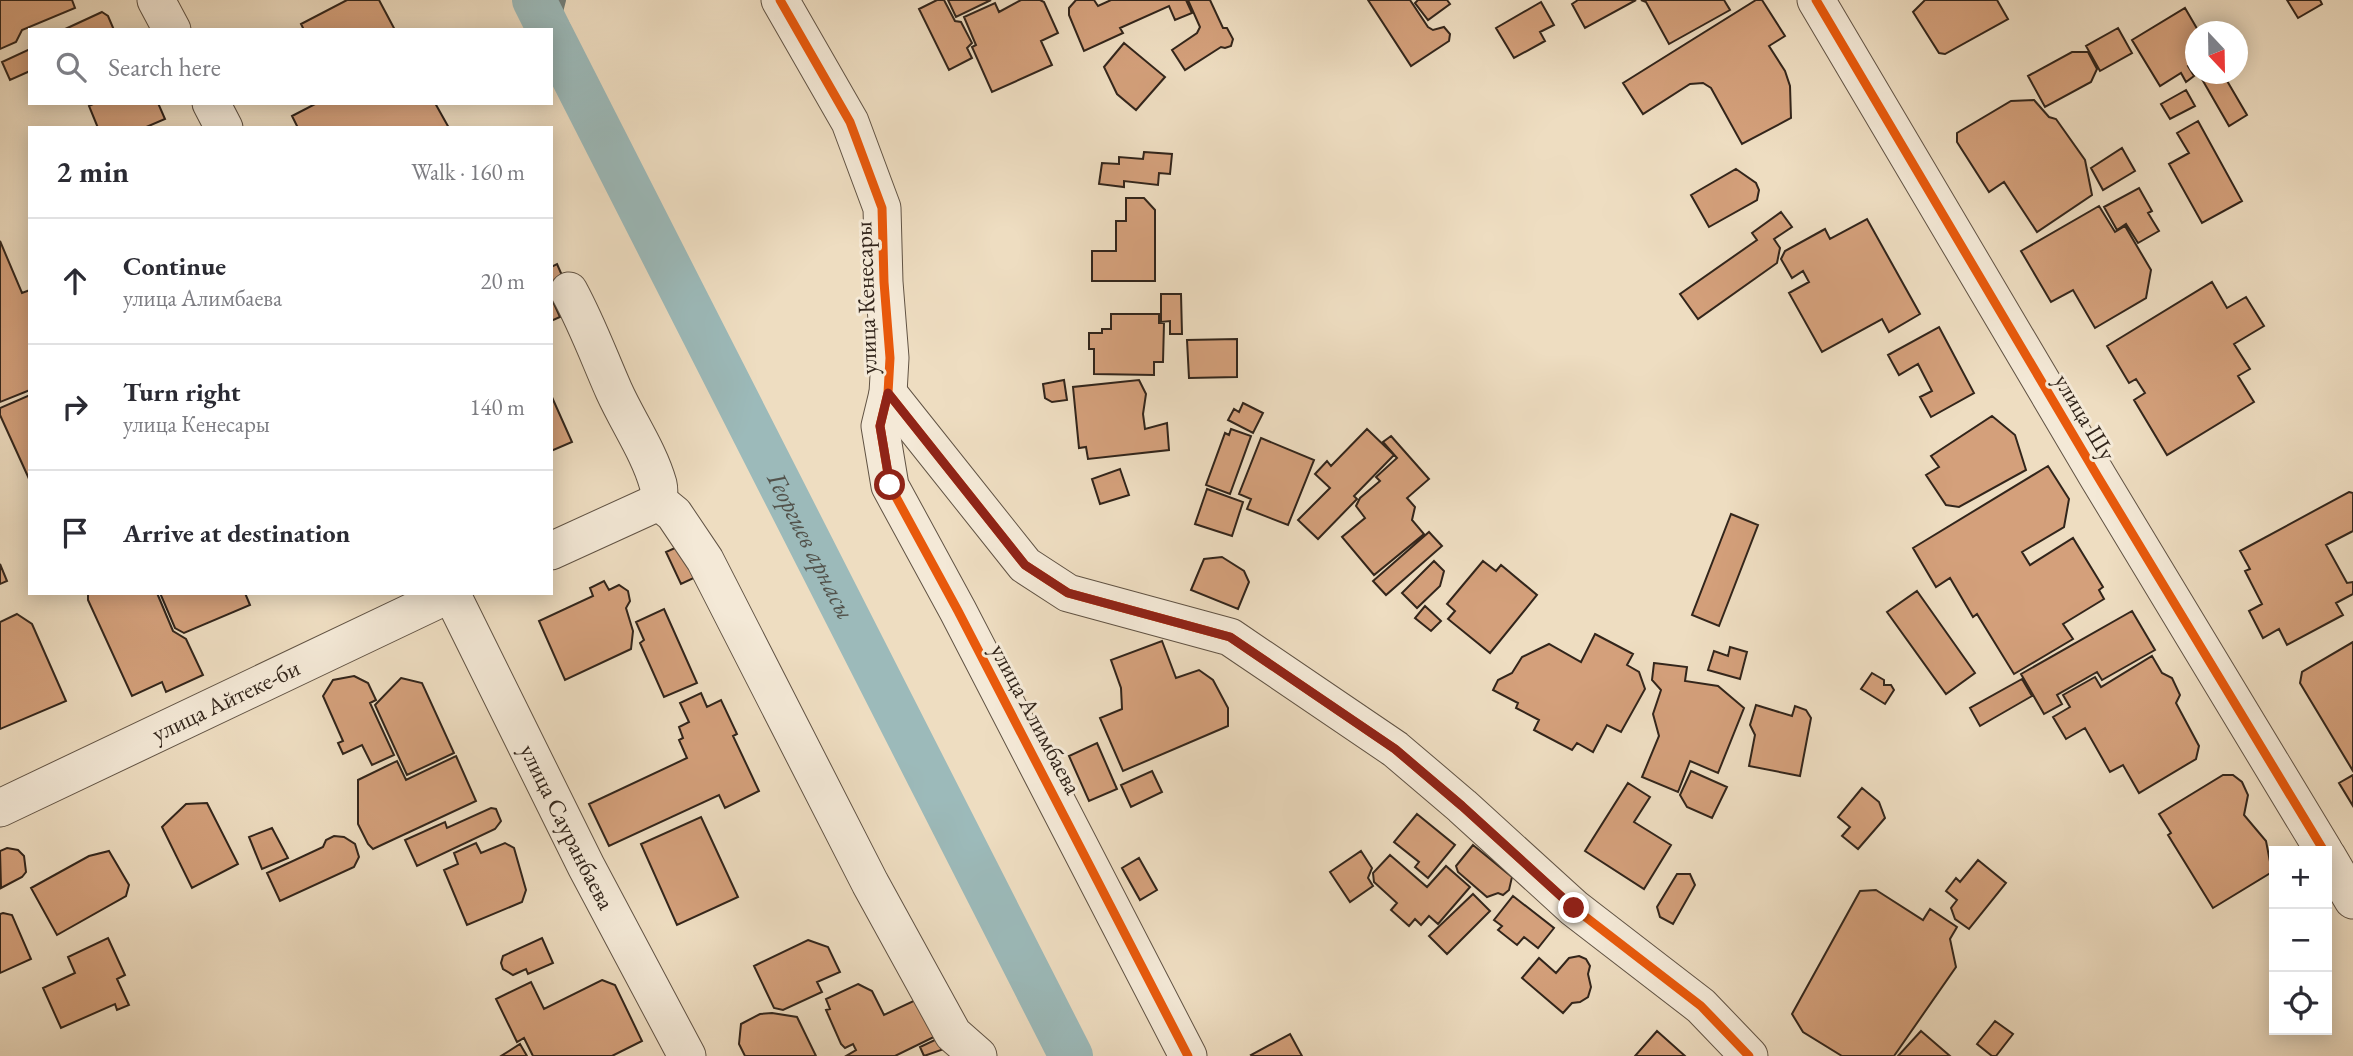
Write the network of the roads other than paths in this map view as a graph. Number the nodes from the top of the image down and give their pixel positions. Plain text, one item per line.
1 (156, 0) edge
2 (780, 0) edge
3 (1816, 0) edge
4 (171, 28) edge
5 (212, 105) edge
6 (223, 126) edge
7 (569, 291) dead end
8 (888, 393) junction
9 (657, 500) junction
10 (553, 550) edge
11 (447, 595) edge
12 (452, 595) edge
13 (0, 808) edge
14 (2321, 846) edge
15 (2332, 864) edge
16 (2353, 900) edge
17 (678, 1053) edge
18 (978, 1056) edge
19 (1188, 1056) edge
20 (1749, 1056) edge

1 - 4 street
2 - 8 street, улица Кенесары
3 - 14 street, улица Шу
5 - 6 street
7 - 9 street
8 - 19 street, улица Алимбаева
8 - 20 street, улица Кенесары
9 - 10 street
9 - 18 street
11 - 13 street, улица Айтеке-би
12 - 17 street, улица Сауранбаева
15 - 16 street

